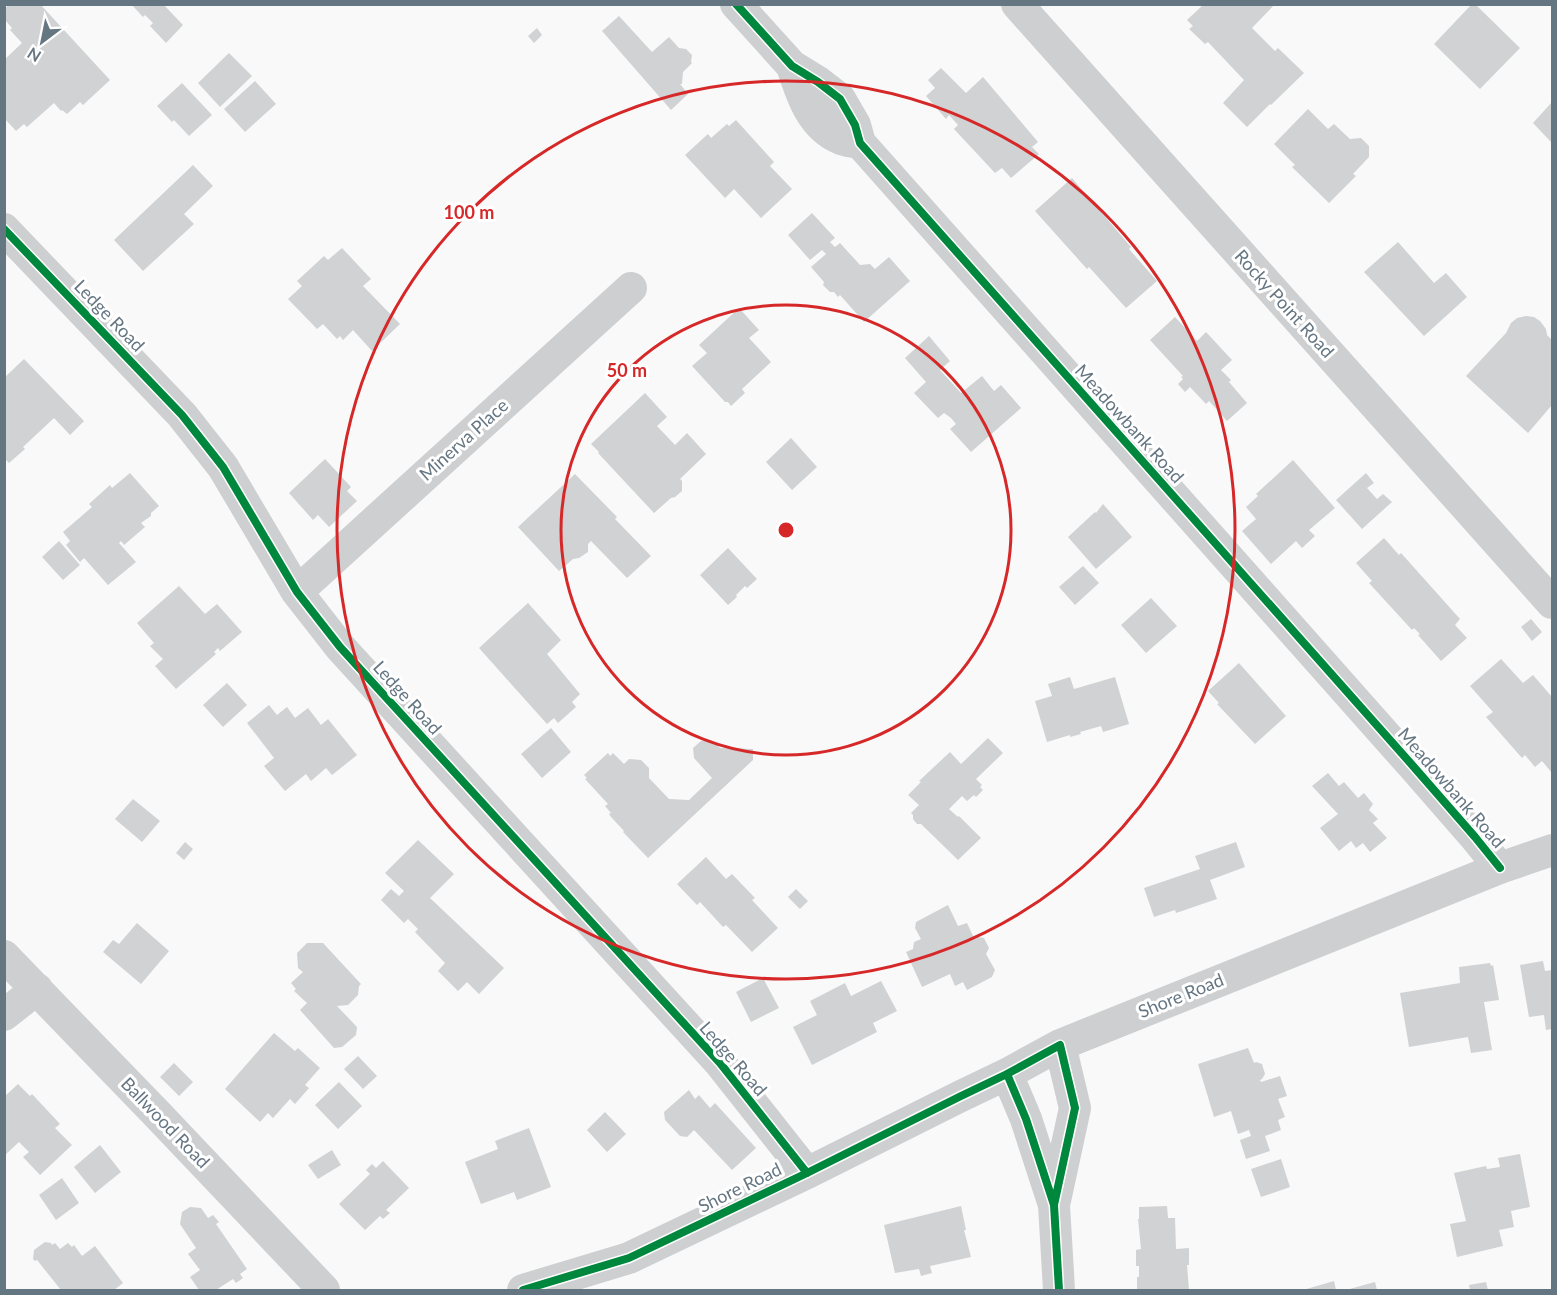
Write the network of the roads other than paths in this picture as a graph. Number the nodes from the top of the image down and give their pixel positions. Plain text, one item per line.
1 (736, 4) edge
2 (1017, 4) edge
3 (4, 229) edge
4 (631, 288) dead end
5 (297, 592) junction
6 (1552, 603) edge
7 (1552, 850) edge
8 (1500, 868) junction
9 (4, 956) edge
10 (37, 989) junction
11 (4, 1015) edge
12 (1060, 1045) junction
13 (1007, 1074) junction
14 (807, 1173) junction
15 (1054, 1204) junction
16 (324, 1290) edge
17 (523, 1290) edge
18 (1059, 1290) edge

1 - 8 street, Meadowbank Road
2 - 6 street, Rocky Point Road
3 - 5 street, Ledge Road
4 - 5 street, Minerva Place
5 - 14 street, Ledge Road
7 - 8 street, Shore Road
8 - 12 street, Shore Road
9 - 10 street, Ballwood Road
10 - 11 street
10 - 16 street, Ballwood Road
12 - 13 street, Shore Road
12 - 15 street
13 - 14 street, Shore Road
13 - 15 street
14 - 17 street, Shore Road
15 - 18 street

